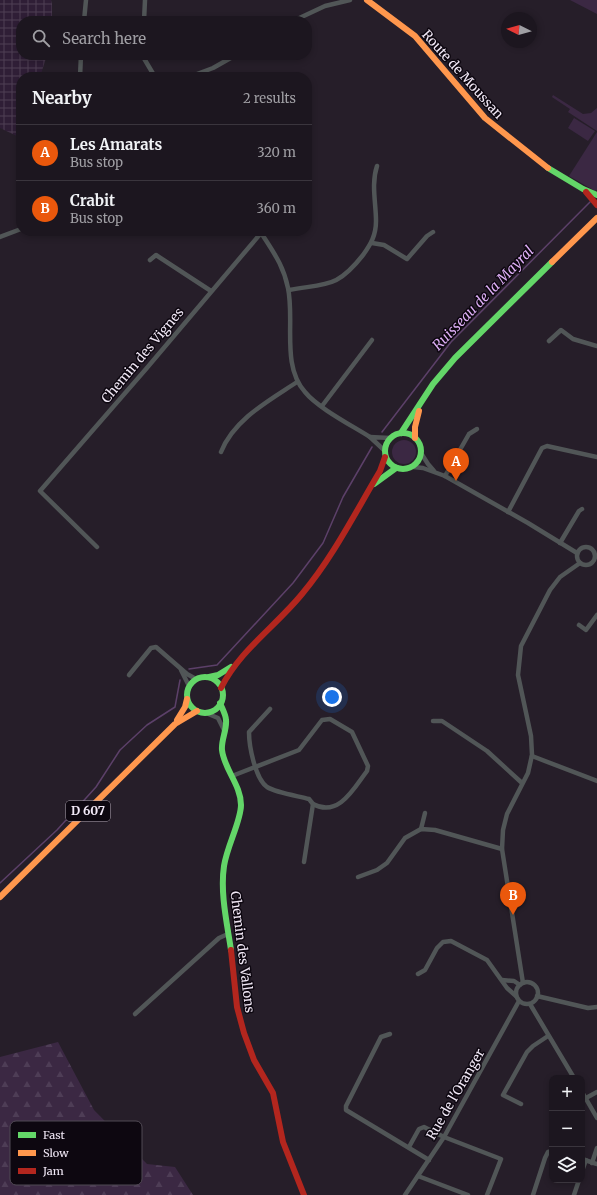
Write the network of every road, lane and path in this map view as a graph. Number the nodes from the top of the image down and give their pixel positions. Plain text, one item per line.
1 (86, 0) edge
2 (145, 0) edge
3 (350, 0) edge
4 (368, 0) edge
5 (84, 16) edge
6 (144, 16) edge
7 (304, 16) edge
8 (81, 60) edge
9 (145, 60) edge
10 (227, 60) edge
11 (80, 72) edge
12 (152, 72) edge
13 (202, 72) edge
14 (377, 166) dead end
15 (583, 189) junction
16 (597, 195) edge
17 (597, 205) edge
18 (597, 218) edge
19 (597, 222) edge
20 (16, 231) edge
21 (433, 232) dead end
22 (258, 236) edge
23 (264, 236) edge
24 (0, 237) edge
25 (372, 243) junction
26 (559, 254) junction
27 (150, 260) dead end
28 (289, 290) junction
29 (210, 291) junction
30 (372, 340) dead end
31 (549, 341) dead end
32 (597, 346) edge
33 (297, 382) junction
34 (423, 401) junction
35 (322, 406) junction
36 (477, 429) dead end
37 (401, 433) junction
38 (370, 437) junction
39 (390, 438) junction
40 (415, 438) junction
41 (221, 452) dead end
42 (421, 453) junction
43 (385, 454) junction
44 (597, 457) edge
45 (413, 467) junction
46 (396, 468) junction
47 (436, 472) junction
48 (445, 476) junction
49 (365, 495) junction
50 (582, 509) dead end
51 (508, 512) junction
52 (560, 543) junction
53 (597, 545) edge
54 (97, 547) dead end
55 (592, 548) junction
56 (577, 553) junction
57 (596, 561) edge
58 (580, 563) junction
59 (597, 615) edge
60 (579, 625) dead end
61 (233, 665) junction
62 (180, 668) junction
63 (129, 675) dead end
64 (209, 677) junction
65 (196, 679) junction
66 (188, 686) junction
67 (221, 688) junction
68 (187, 698) junction
69 (220, 703) junction
70 (270, 709) dead end
71 (197, 711) junction
72 (206, 713) junction
73 (433, 721) dead end
74 (175, 724) junction
75 (224, 730) junction
76 (532, 756) junction
77 (255, 767) junction
78 (232, 776) junction
79 (597, 781) edge
80 (522, 783) junction
81 (313, 804) junction
82 (425, 813) dead end
83 (421, 829) junction
84 (502, 849) junction
85 (304, 862) dead end
86 (358, 877) dead end
87 (0, 897) edge
88 (228, 934) junction
89 (418, 974) dead end
90 (502, 980) junction
91 (522, 984) junction
92 (537, 996) junction
93 (518, 998) junction
94 (530, 1004) junction
95 (597, 1007) edge
96 (135, 1014) dead end
97 (390, 1034) dead end
98 (548, 1036) junction
99 (572, 1075) edge
100 (597, 1092) edge
101 (586, 1098) joint
102 (521, 1104) dead end
103 (597, 1118) edge
104 (444, 1138) junction
105 (409, 1147) junction
106 (597, 1148) edge
107 (549, 1152) edge
108 (429, 1160) junction
109 (585, 1160) edge
110 (595, 1163) edge
111 (418, 1176) junction
112 (578, 1183) edge
113 (304, 1195) edge
114 (405, 1195) edge
115 (468, 1195) edge
116 (487, 1195) edge
117 (533, 1195) edge
118 (574, 1195) edge

1 - 5 street
2 - 6 street
3 - 7 street
4 - 15 main road, Route de Moussan
8 - 11 street
9 - 12 street
10 - 13 street
14 - 25 street
15 - 16 main road
15 - 17 main road
18 - 26 main road
19 - 26 main road
20 - 24 street
21 - 25 street
22 - 29 street, Chemin des Vignes
23 - 28 street
25 - 28 street
26 - 34 main road
27 - 29 street
28 - 33 street
29 - 54 street, Chemin des Vignes
30 - 35 street
31 - 32 street
33 - 35 street
33 - 41 street
34 - 37 main road
34 - 40 main road
35 - 38 street
36 - 48 street
37 - 39 main road
37 - 40 main road
38 - 39 street
38 - 43 street
39 - 43 main road
40 - 42 main road
42 - 45 main road
42 - 47 street
43 - 46 main road
43 - 49 main road
44 - 51 street
45 - 46 main road
45 - 47 street
46 - 49 main road
47 - 48 street
48 - 51 street
49 - 61 main road
50 - 52 street
51 - 52 street
52 - 56 street
53 - 55 street
55 - 56 street
55 - 57 street
56 - 58 street
57 - 58 street
58 - 76 street
59 - 60 street
61 - 64 main road
61 - 67 main road
62 - 63 street
62 - 65 street
62 - 66 street
64 - 65 main road
64 - 67 main road
65 - 66 main road
66 - 68 main road
67 - 69 main road
68 - 71 main road
68 - 74 main road, D 607
69 - 72 main road
69 - 75 main road, Chemin des Vallons
70 - 77 street
71 - 72 main road
71 - 74 main road, D 607
72 - 75 street
73 - 80 street
74 - 87 main road, D 607
75 - 78 main road, Chemin des Vallons
76 - 79 street
76 - 80 street
77 - 78 street
77 - 81 street
77 - 81 street
78 - 88 main road, Chemin des Vallons
80 - 84 street
81 - 85 street
82 - 83 street
83 - 84 street
83 - 86 street
84 - 91 street
88 - 96 street
88 - 113 main road, Chemin des Vallons
89 - 90 street
90 - 91 street
90 - 93 street
91 - 92 street
91 - 93 street
92 - 94 street
92 - 95 street
93 - 94 street
93 - 104 street, Rue de l'Oranger
94 - 98 street
97 - 105 street
98 - 99 street
98 - 102 street
100 - 101 street
101 - 103 street
104 - 105 street
104 - 108 street, Rue de l'Oranger
104 - 116 street
105 - 108 street
106 - 110 street
107 - 117 street
108 - 111 street, Rue de l'Oranger
109 - 110 street
111 - 114 street, Rue de l'Oranger
111 - 115 street
112 - 118 street

